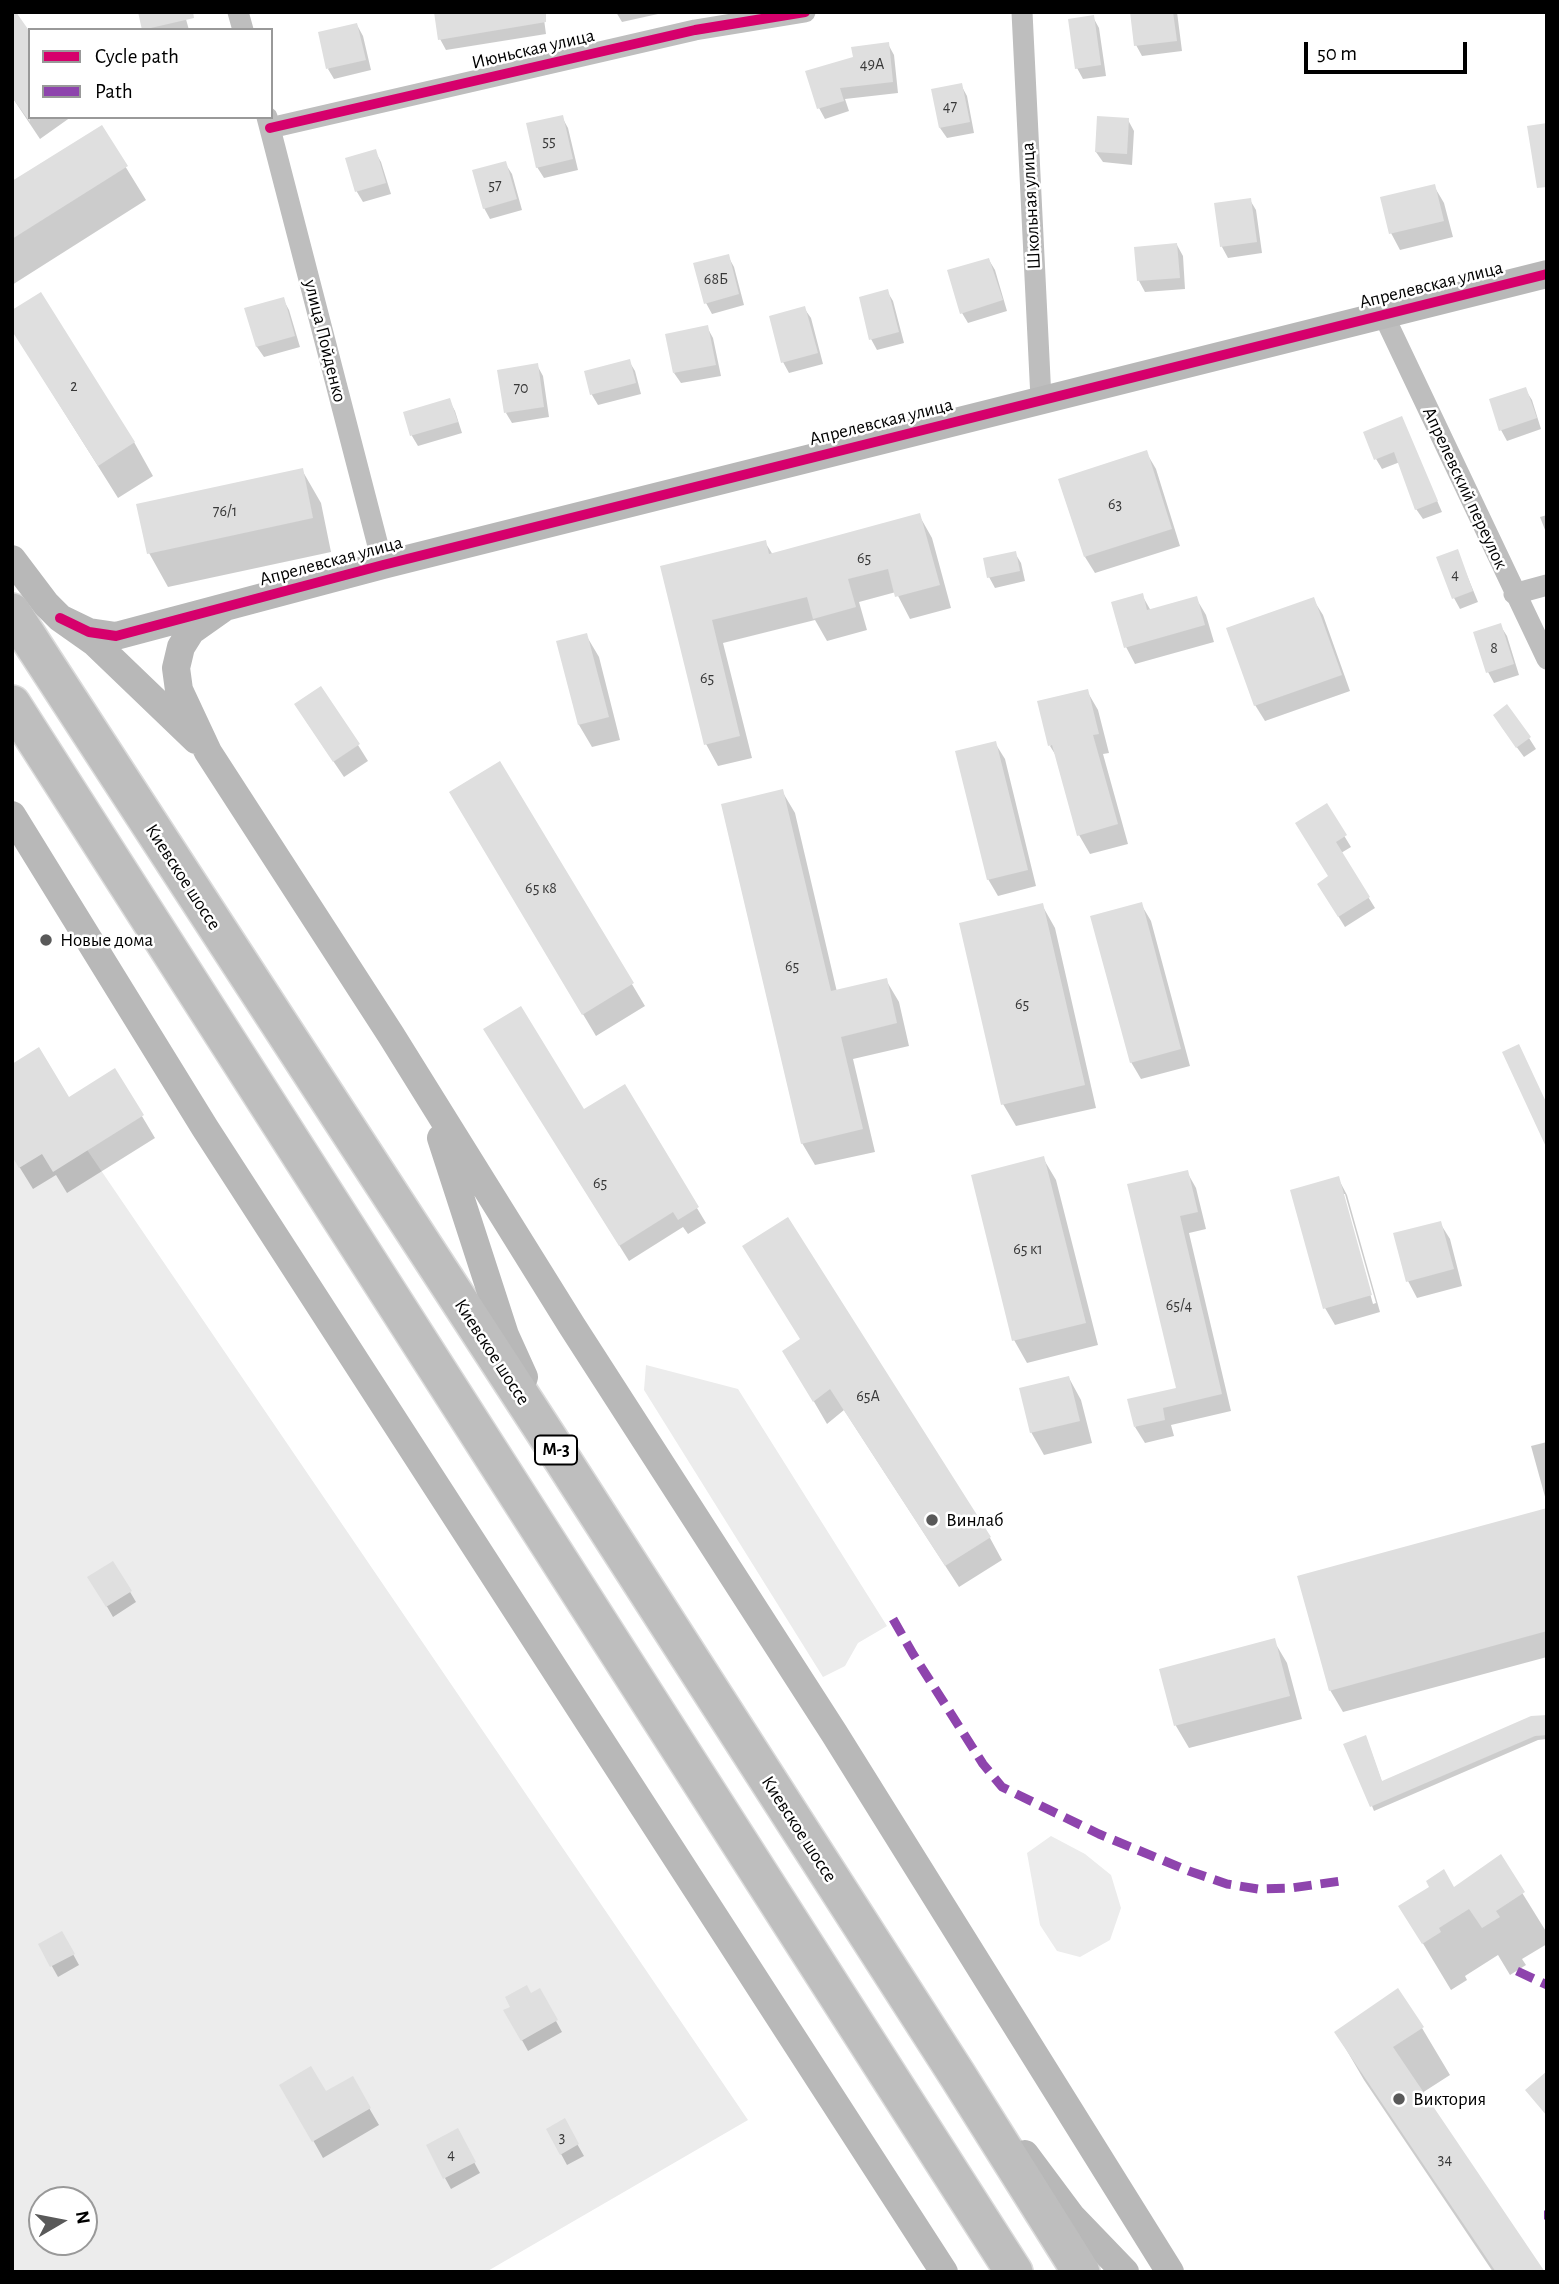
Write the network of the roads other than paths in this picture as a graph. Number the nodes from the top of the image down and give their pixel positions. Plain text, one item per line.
1 (805, 12) edge
2 (1022, 12) edge
3 (269, 122) edge
4 (1547, 274) edge
5 (1384, 316) junction
6 (1041, 399) junction
7 (12, 559) edge
8 (383, 565) junction
9 (1547, 585) edge
10 (1514, 594) junction
11 (225, 607) junction
12 (12, 612) edge
13 (60, 618) junction
14 (1547, 659) edge
15 (12, 704) edge
16 (208, 752) junction
17 (12, 815) edge
18 (391, 1035) junction
19 (564, 1462) junction
20 (958, 2076) junction
21 (944, 2272) edge
22 (1014, 2272) edge
23 (1081, 2272) edge
24 (1125, 2272) edge
25 (1170, 2272) edge

1 - 3 street, Июньская улица
2 - 6 street, Школьная улица
3 - 8 street, улица Пойденко
4 - 5 main road, Апрелевская улица
5 - 6 main road, Апрелевская улица
5 - 10 street, Апрелевский переулок
6 - 8 main road, Апрелевская улица
7 - 13 main road
8 - 11 main road, Апрелевская улица
9 - 10 street
10 - 14 street, Апрелевский переулок
11 - 13 main road, Апрелевская улица
11 - 16 main road
12 - 19 highway, Киевское шоссе / М-3
13 - 16 main road
15 - 22 highway
16 - 18 main road
17 - 21 main road
18 - 19 main road
18 - 25 main road
19 - 20 highway, Киевское шоссе / М-3
20 - 23 highway, Киевское шоссе / М-3
20 - 24 main road

